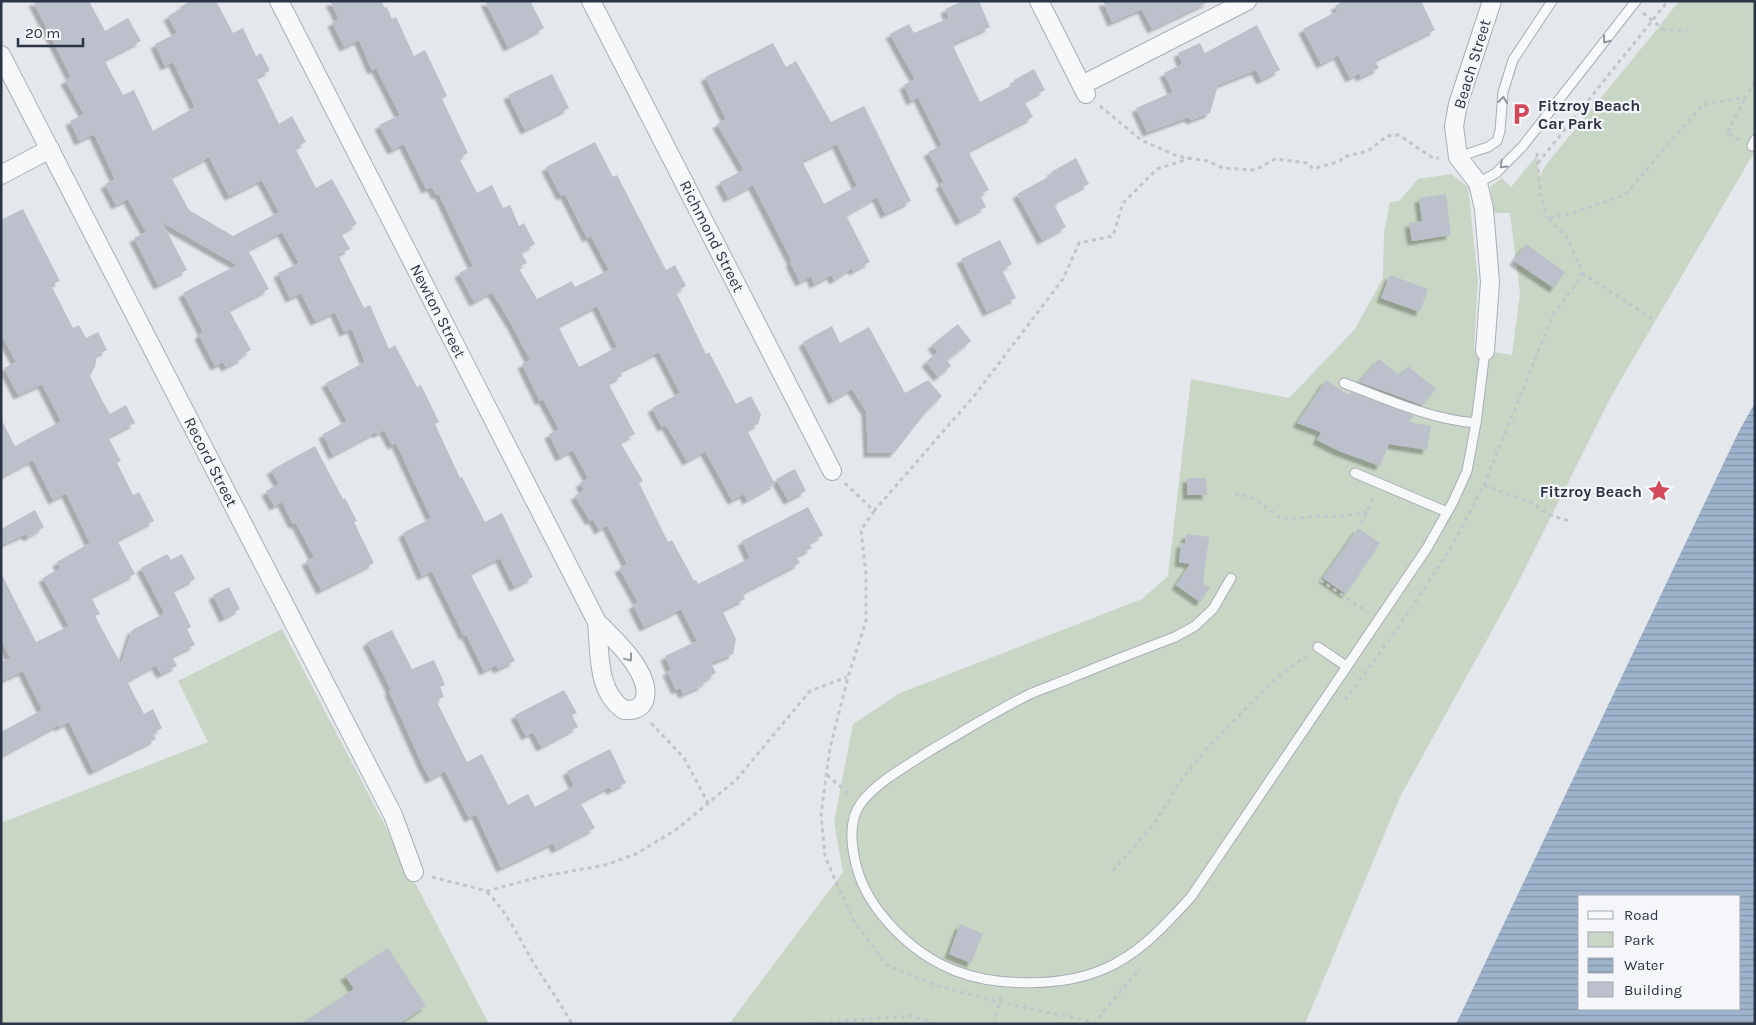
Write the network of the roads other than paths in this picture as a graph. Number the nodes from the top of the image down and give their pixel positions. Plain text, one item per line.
1 (278, 1) edge
2 (591, 1) edge
3 (1039, 1) edge
4 (1247, 1) edge
5 (1492, 1) edge
6 (1552, 1) edge
7 (1635, 3) edge
8 (1, 55) edge
9 (50, 149) junction
10 (1458, 157) junction
11 (1, 175) edge
12 (1478, 183) junction
13 (1485, 351) joint
14 (1344, 383) dead end
15 (1476, 423) junction
16 (832, 471) road end
17 (1355, 472) dead end
18 (1447, 512) junction
19 (1231, 578) dead end
20 (597, 622) junction
21 (1318, 647) road end
22 (1346, 666) junction
23 (414, 872) road end

1 - 20 street, Newton Street
2 - 16 street, Richmond Street
3 - 4 street
5 - 10 street, Beach Street
10 -> 6 lane
7 -> 12 lane
8 - 9 street, Record Street
9 - 11 street
9 - 23 street, Record Street
10 - 12 street
12 - 13 street
13 - 15 lane
14 - 15 lane
15 - 18 lane
17 - 18 lane
18 - 22 lane
19 - 22 lane
20 -> 20 street, Newton Street
21 - 22 lane

